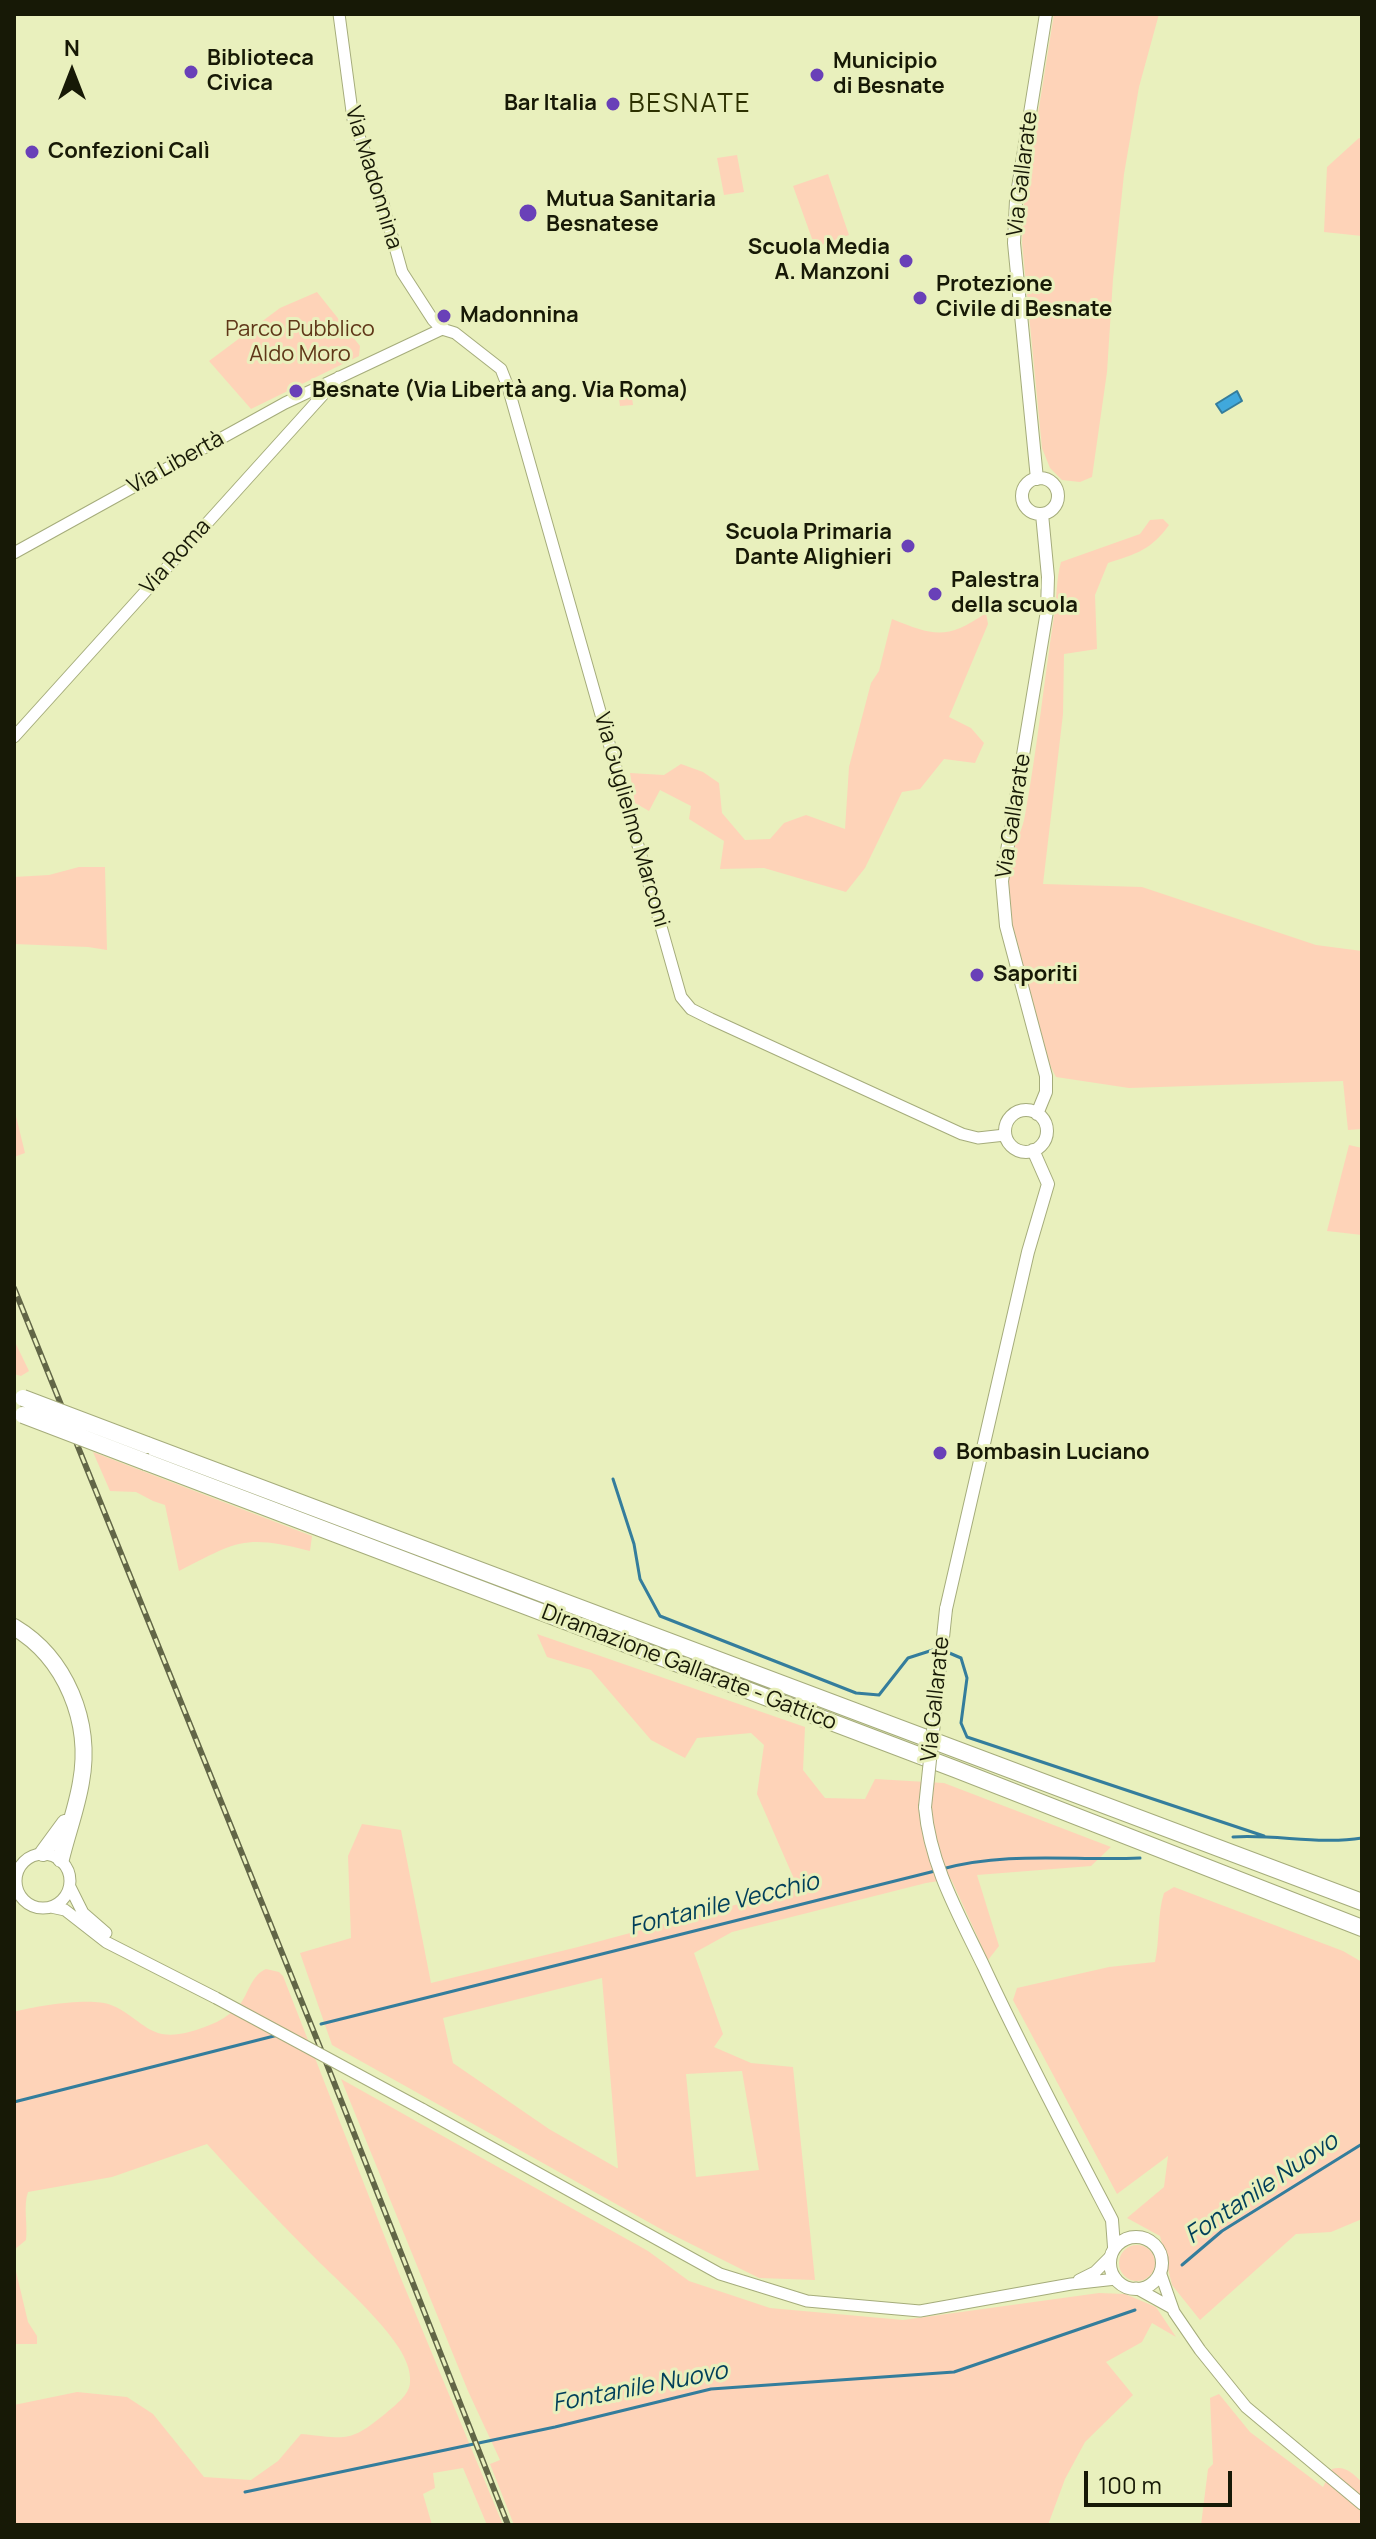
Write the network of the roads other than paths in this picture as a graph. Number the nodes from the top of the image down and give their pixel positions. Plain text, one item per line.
1 (339, 14) edge
2 (1046, 14) edge
3 (442, 329) junction
4 (339, 377) junction
5 (1037, 479) junction
6 (1042, 514) junction
7 (14, 553) edge
8 (14, 737) edge
9 (1037, 1114) junction
10 (1005, 1135) junction
11 (1033, 1150) junction
12 (18, 1405) edge
13 (147, 1453) junction
14 (14, 1627) edge
15 (72, 1812) junction
16 (43, 1853) junction
17 (61, 1859) junction
18 (17, 1865) edge
19 (70, 1887) junction
20 (15, 1888) edge
21 (1362, 1902) edge
22 (51, 1907) junction
23 (1362, 1928) edge
24 (182, 1980) junction
25 (1112, 2220) junction
26 (1141, 2237) junction
27 (1112, 2252) junction
28 (1160, 2272) junction
29 (1116, 2279) junction
30 (1071, 2284) junction
31 (1136, 2288) junction
32 (1172, 2308) junction
33 (1362, 2504) edge

1 - 3 street, Via Madonnina
2 - 5 main road, Via Gallarate
3 - 4 street, Via Libertà
3 - 10 street, Via Guglielmo Marconi
4 - 7 street, Via Libertà
4 - 8 street, Via Roma
5 - 6 main road
5 - 6 main road
6 - 9 main road, Via Gallarate
9 - 10 main road
9 - 11 main road
10 - 11 main road
11 - 25 main road, Via Gallarate, bridge
12 - 13 highway, Diramazione Gallarate - Gattico, bridge
13 - 21 highway, Diramazione Gallarate - Gattico
13 - 23 highway, Diramazione Gallarate - Gattico
14 - 15 highway
15 - 16 highway
15 - 17 highway
16 - 17 street
16 - 18 street
17 - 19 street
18 - 20 street
19 - 22 street
19 - 24 street
20 - 22 street
22 - 24 street
24 - 30 street, bridge
25 - 26 main road
25 - 27 main road, Via Gallarate
26 - 27 main road
26 - 28 main road
27 - 29 main road
27 - 30 street
28 - 31 main road
28 - 32 street
29 - 30 street
29 - 31 main road
31 - 32 street
32 - 33 street

